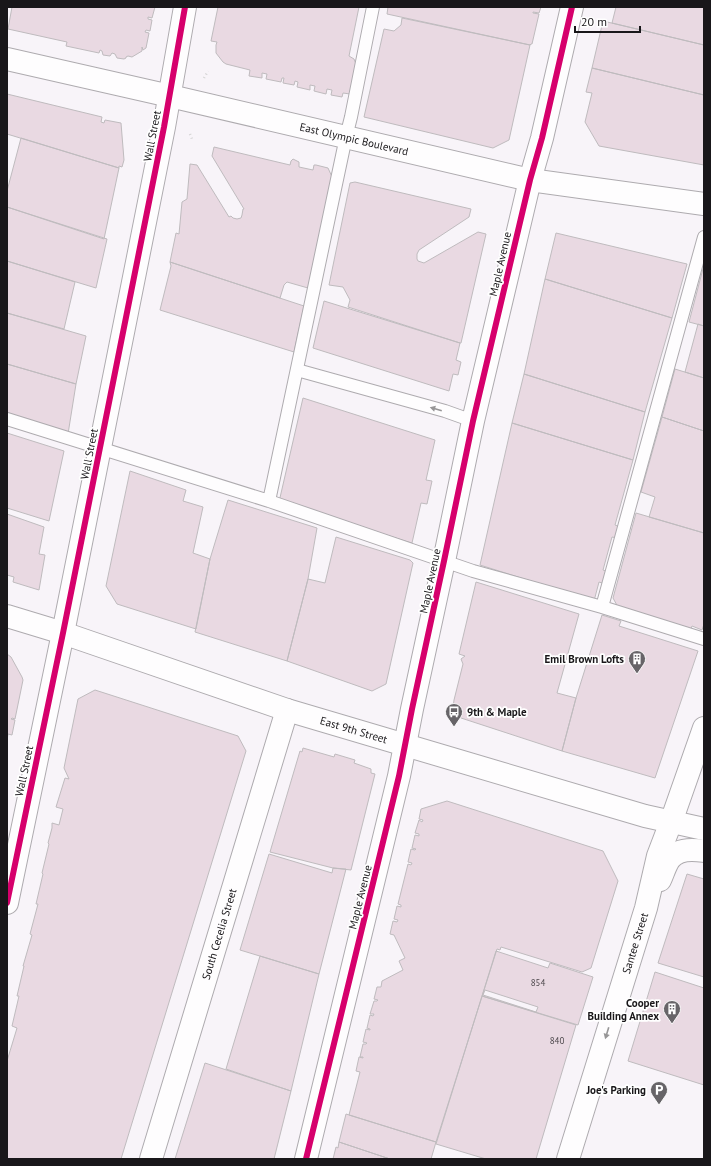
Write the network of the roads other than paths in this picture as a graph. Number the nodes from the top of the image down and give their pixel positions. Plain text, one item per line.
1 (185, 7) edge
2 (373, 7) edge
3 (572, 7) edge
4 (7, 59) edge
5 (170, 96) junction
6 (346, 137) junction
7 (530, 180) junction
8 (704, 204) edge
9 (704, 237) edge
10 (297, 370) junction
11 (7, 419) edge
12 (473, 421) junction
13 (100, 447) junction
14 (269, 501) junction
15 (444, 561) junction
16 (602, 607) junction
17 (7, 616) edge
18 (63, 633) junction
19 (704, 639) edge
20 (287, 710) junction
21 (704, 728) edge
22 (405, 745) junction
23 (672, 822) junction
24 (704, 829) edge
25 (704, 851) edge
26 (7, 903) edge
27 (646, 908) junction
28 (151, 1159) edge
29 (306, 1159) edge
30 (568, 1159) edge

1 - 5 street, Wall Street
2 - 6 lane
3 - 7 street, Maple Avenue
4 - 5 street, East Olympic Boulevard
5 - 6 street, East Olympic Boulevard
5 - 13 street, Wall Street
6 - 7 street, East Olympic Boulevard
6 - 10 lane
7 - 8 street, East Olympic Boulevard
7 - 12 street, Maple Avenue
9 - 16 lane
12 -> 10 lane
10 - 14 lane
11 - 13 lane
12 - 15 street, Maple Avenue
13 - 14 lane
13 - 18 street, Wall Street
14 - 15 lane
15 - 16 lane
15 - 22 street, Maple Avenue
16 - 19 lane
17 - 18 street, East 9th Street
18 - 20 street, East 9th Street
18 - 26 street, Wall Street
20 - 22 street, East 9th Street
20 - 28 street, South Cecelia Street
21 - 23 street, Santee Street
22 - 23 street, East 9th Street
22 - 29 street, Maple Avenue
23 - 24 street, East 9th Street
23 - 27 street, Santee Street
25 - 27 street
27 -> 30 street, Santee Street

